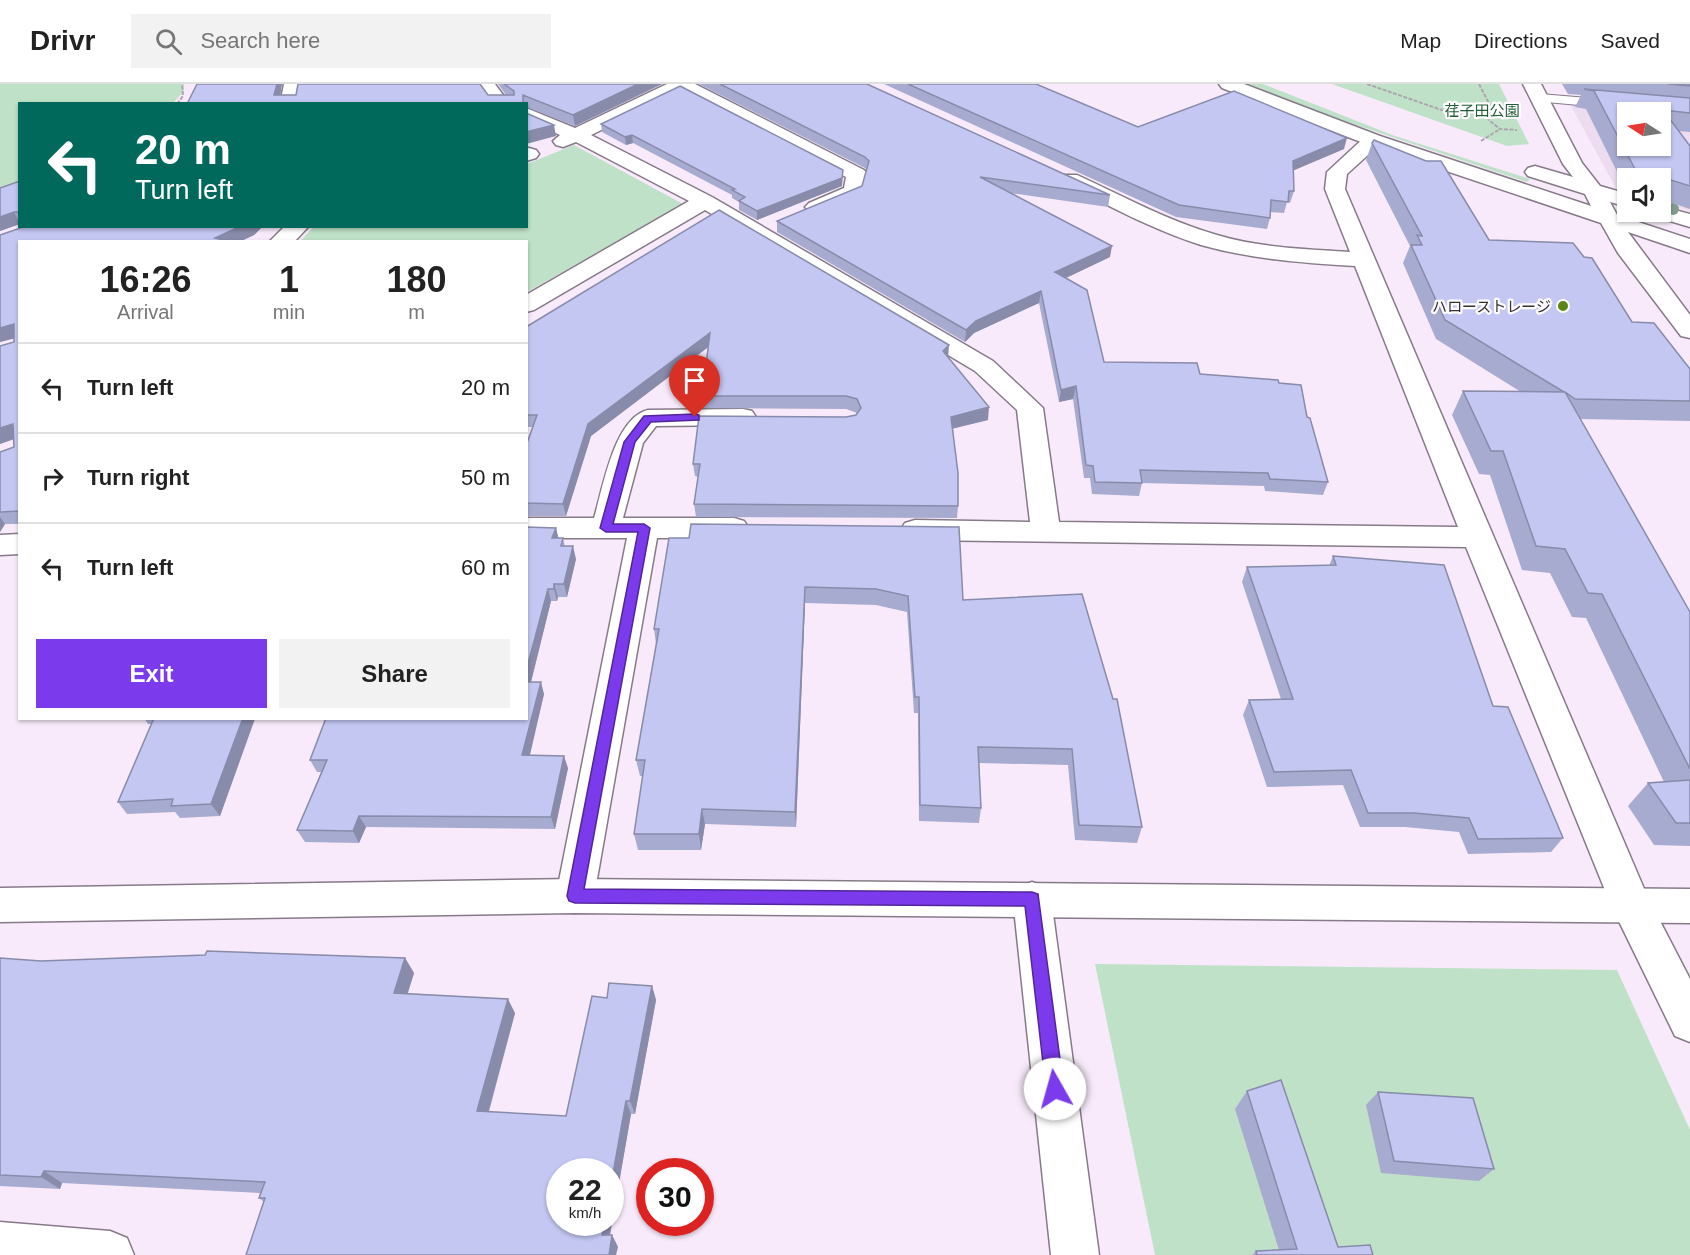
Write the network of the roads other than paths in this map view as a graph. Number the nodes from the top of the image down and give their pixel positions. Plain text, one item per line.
1 (292, 84) edge
2 (486, 84) edge
3 (1228, 84) edge
4 (1536, 91) edge
5 (289, 102) edge
6 (502, 102) edge
7 (1617, 103) edge
8 (528, 114) edge
9 (570, 138) junction
10 (1373, 140) junction
11 (1517, 166) dead end
12 (1056, 173) edge
13 (1592, 189) junction
14 (1617, 197) edge
15 (705, 201) junction
16 (801, 213) edge
17 (1671, 215) edge
18 (1608, 219) junction
19 (1690, 221) edge
20 (297, 228) edge
21 (282, 240) edge
22 (1690, 246) edge
23 (1365, 260) junction
24 (528, 304) edge
25 (1690, 331) edge
26 (765, 418) edge
27 (528, 528) edge
28 (606, 528) junction
29 (644, 528) junction
30 (763, 529) edge
31 (893, 530) edge
32 (1046, 531) junction
33 (1477, 537) junction
34 (18, 544) edge
35 (0, 545) edge
36 (575, 896) junction
37 (1032, 899) junction
38 (0, 905) edge
39 (1631, 905) junction
40 (1690, 906) edge
41 (1690, 1022) edge
42 (0, 1246) edge
43 (110, 1255) edge
44 (1074, 1255) edge

1 - 5 street
2 - 6 street
3 - 10 street
4 - 7 lane
4 - 13 street
8 - 9 street
9 - 15 street
9 - 16 street
10 - 18 street
10 - 23 street
11 - 13 street
12 - 23 street
13 - 14 street
13 - 18 street
15 - 24 street
15 - 32 street
17 - 19 street
18 - 22 street
18 - 25 street
20 - 21 street
23 - 33 street
26 - 28 street
27 - 28 street
28 - 29 street
29 - 30 street
29 - 36 street
31 - 32 street
32 - 33 street
33 - 39 street
34 - 35 street
36 - 37 street
36 - 38 street
37 - 39 street
37 - 44 street
39 - 40 street
39 - 41 street
42 - 43 street

